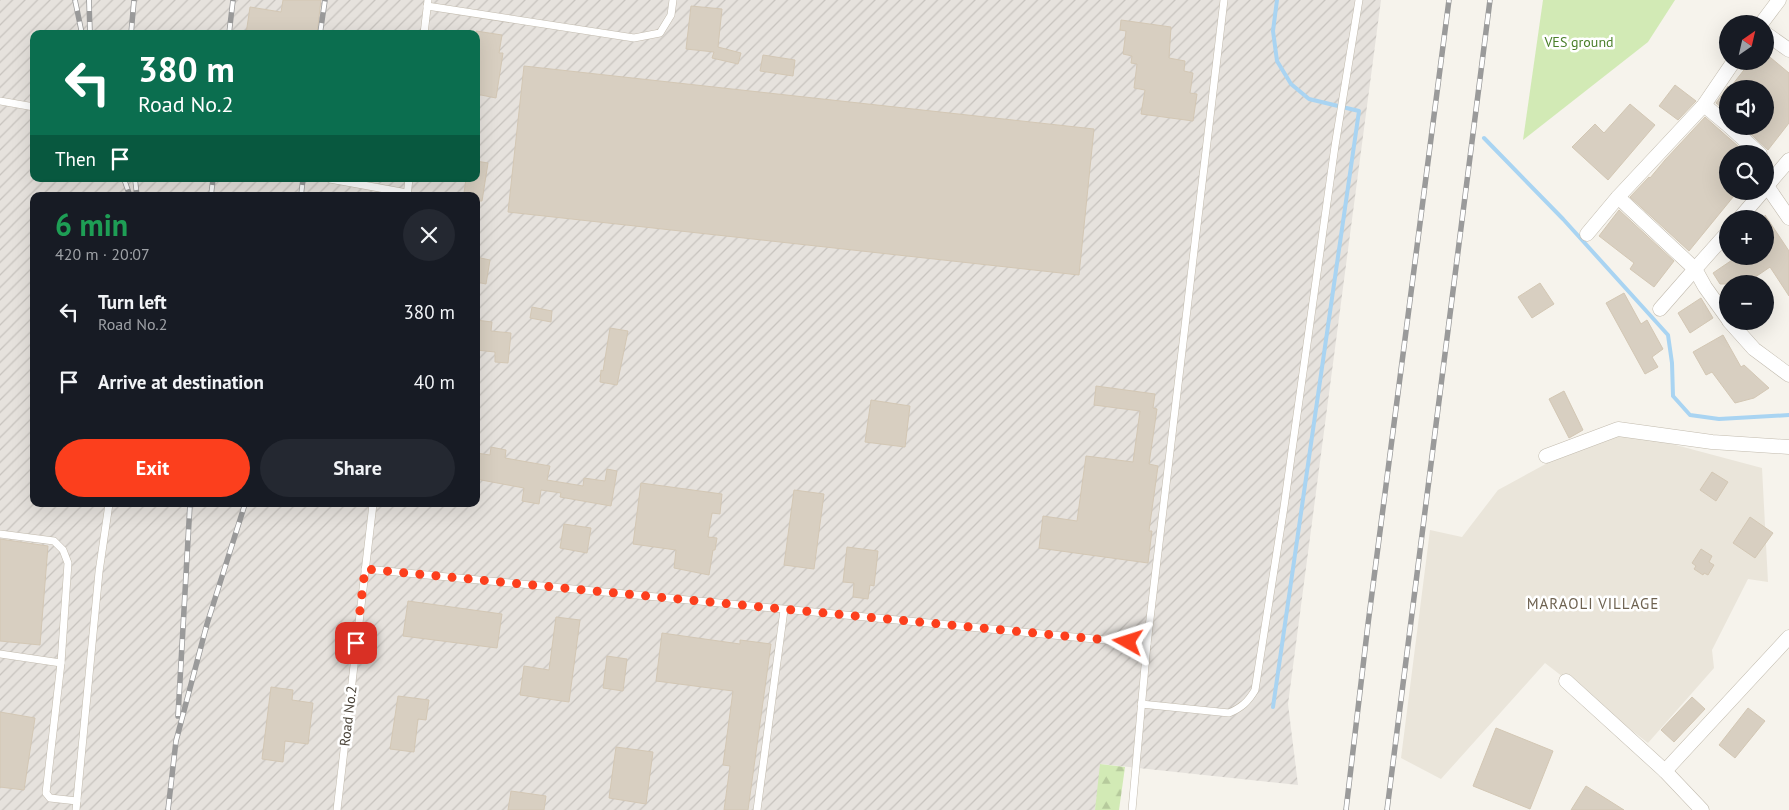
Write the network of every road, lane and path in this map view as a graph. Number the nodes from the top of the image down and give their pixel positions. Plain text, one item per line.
1 (673, 0) edge
2 (1224, 0) edge
3 (1359, 0) edge
4 (1779, 0) edge
5 (427, 3) edge
6 (1768, 15) edge
7 (424, 30) edge
8 (1774, 39) edge
9 (1789, 50) edge
10 (1728, 70) edge
11 (0, 101) edge
12 (1704, 105) junction
13 (30, 106) edge
14 (1719, 118) edge
15 (1738, 135) edge
16 (1750, 145) edge
17 (1789, 160) edge
18 (1774, 166) edge
19 (1780, 171) junction
20 (1774, 178) edge
21 (344, 182) edge
22 (393, 192) edge
23 (1618, 197) junction
24 (1774, 199) edge
25 (1755, 200) edge
26 (1747, 210) edge
27 (1789, 218) edge
28 (1587, 234) dead end
29 (1719, 242) edge
30 (1695, 269) junction
31 (1719, 307) edge
32 (1660, 309) dead end
33 (1737, 330) edge
34 (1789, 375) edge
35 (1789, 447) edge
36 (1546, 456) dead end
37 (109, 507) edge
38 (372, 507) edge
39 (0, 534) edge
40 (365, 569) junction
41 (784, 610) junction
42 (1789, 637) edge
43 (1147, 644) junction
44 (0, 654) edge
45 (61, 663) junction
46 (1566, 681) dead end
47 (1142, 704) junction
48 (1664, 771) junction
49 (77, 801) junction
50 (76, 810) edge
51 (337, 810) edge
52 (757, 810) edge
53 (1132, 810) edge
54 (1702, 810) edge

1 - 5 lane
2 - 43 lane
3 - 47 lane
4 - 6 street
5 - 7 lane
8 - 9 street
10 - 12 street
11 - 13 lane
12 - 14 street
12 - 23 street
15 - 16 street
17 - 19 street
18 - 19 street
19 - 20 street
21 - 22 lane
23 - 28 street
23 - 30 street
24 - 27 street
25 - 26 street
29 - 30 street
30 - 31 street
30 - 32 street
33 - 34 street
35 - 36 street
37 - 49 lane
38 - 40 lane, Road No.2
39 - 45 lane
40 - 41 lane
40 - 51 lane, Road No.2
41 - 43 lane
41 - 52 lane
42 - 48 street
43 - 47 lane
44 - 45 lane
45 - 49 lane
46 - 48 street
47 - 53 lane
48 - 54 street
49 - 50 lane

